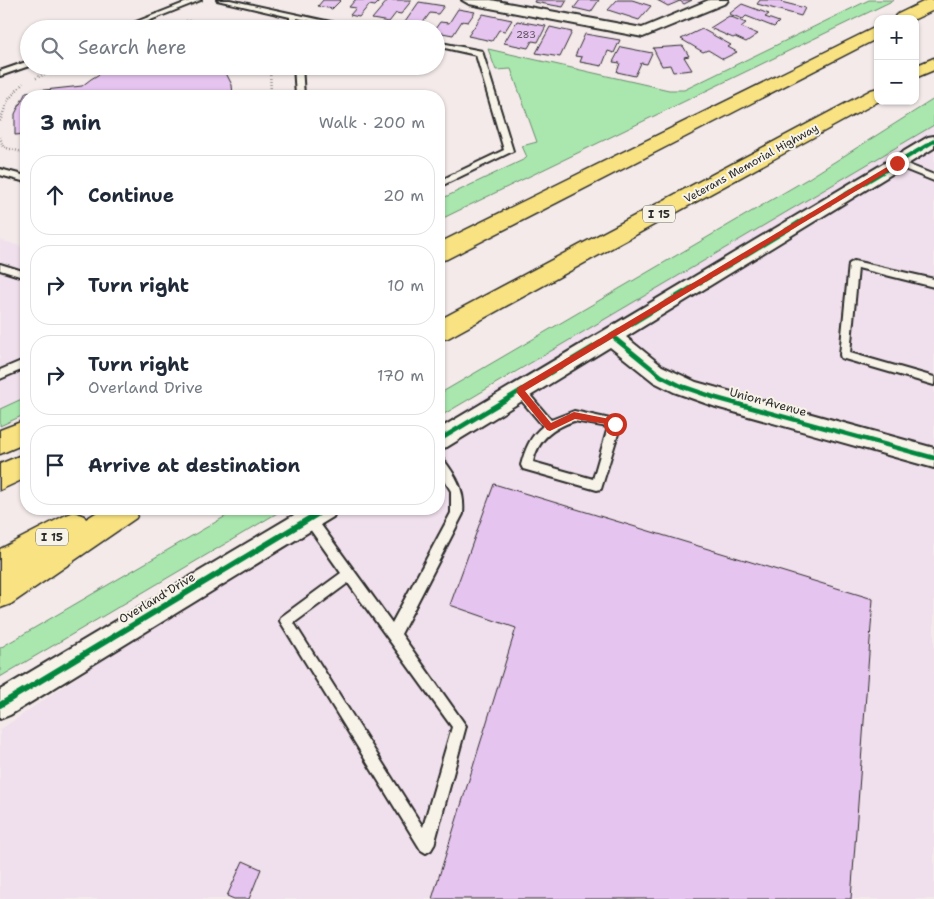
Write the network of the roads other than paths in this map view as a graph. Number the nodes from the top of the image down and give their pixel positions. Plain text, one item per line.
1 (198, 0) edge
2 (220, 0) edge
3 (469, 0) edge
4 (721, 0) edge
5 (934, 3) edge
6 (513, 4) edge
7 (293, 15) junction
8 (910, 15) edge
9 (145, 20) edge
10 (293, 20) edge
11 (317, 20) edge
12 (874, 33) edge
13 (445, 46) edge
14 (934, 63) edge
15 (20, 66) edge
16 (919, 71) edge
17 (0, 74) edge
18 (299, 75) edge
19 (300, 90) edge
20 (874, 96) edge
21 (934, 141) edge
22 (897, 163) junction
23 (0, 172) edge
24 (20, 177) edge
25 (934, 178) edge
26 (445, 181) edge
27 (445, 249) edge
28 (0, 267) edge
29 (20, 273) edge
30 (934, 283) edge
31 (445, 328) edge
32 (612, 336) junction
33 (20, 366) edge
34 (0, 375) edge
35 (934, 381) edge
36 (520, 390) junction
37 (550, 427) junction
38 (20, 434) edge
39 (445, 436) edge
40 (0, 442) edge
41 (934, 458) edge
42 (20, 468) edge
43 (445, 471) edge
44 (0, 478) edge
45 (94, 515) edge
46 (117, 515) edge
47 (314, 515) edge
48 (318, 515) edge
49 (0, 565) edge
50 (350, 574) junction
51 (0, 593) edge
52 (394, 635) junction
53 (0, 705) edge

1 - 9 lane
2 - 7 lane
3 - 6 street
4 - 6 street
5 - 8 highway
7 - 10 lane
7 - 11 lane
12 - 27 highway
13 - 26 lane
14 - 16 highway
15 - 17 lane
18 - 19 lane
20 - 31 highway, Veterans Memorial Highway / I 15
21 - 22 street
22 - 25 lane
22 - 32 street
23 - 24 lane
28 - 29 lane
30 - 35 lane
32 - 36 street
32 - 41 street, Union Avenue
33 - 34 lane
36 - 37 lane
36 - 39 street
37 - 37 lane
38 - 40 highway
42 - 44 highway
43 - 52 lane
45 - 49 highway, I 15
46 - 51 highway
47 - 53 street, Overland Drive
48 - 50 lane
50 - 52 lane
50 - 52 lane

